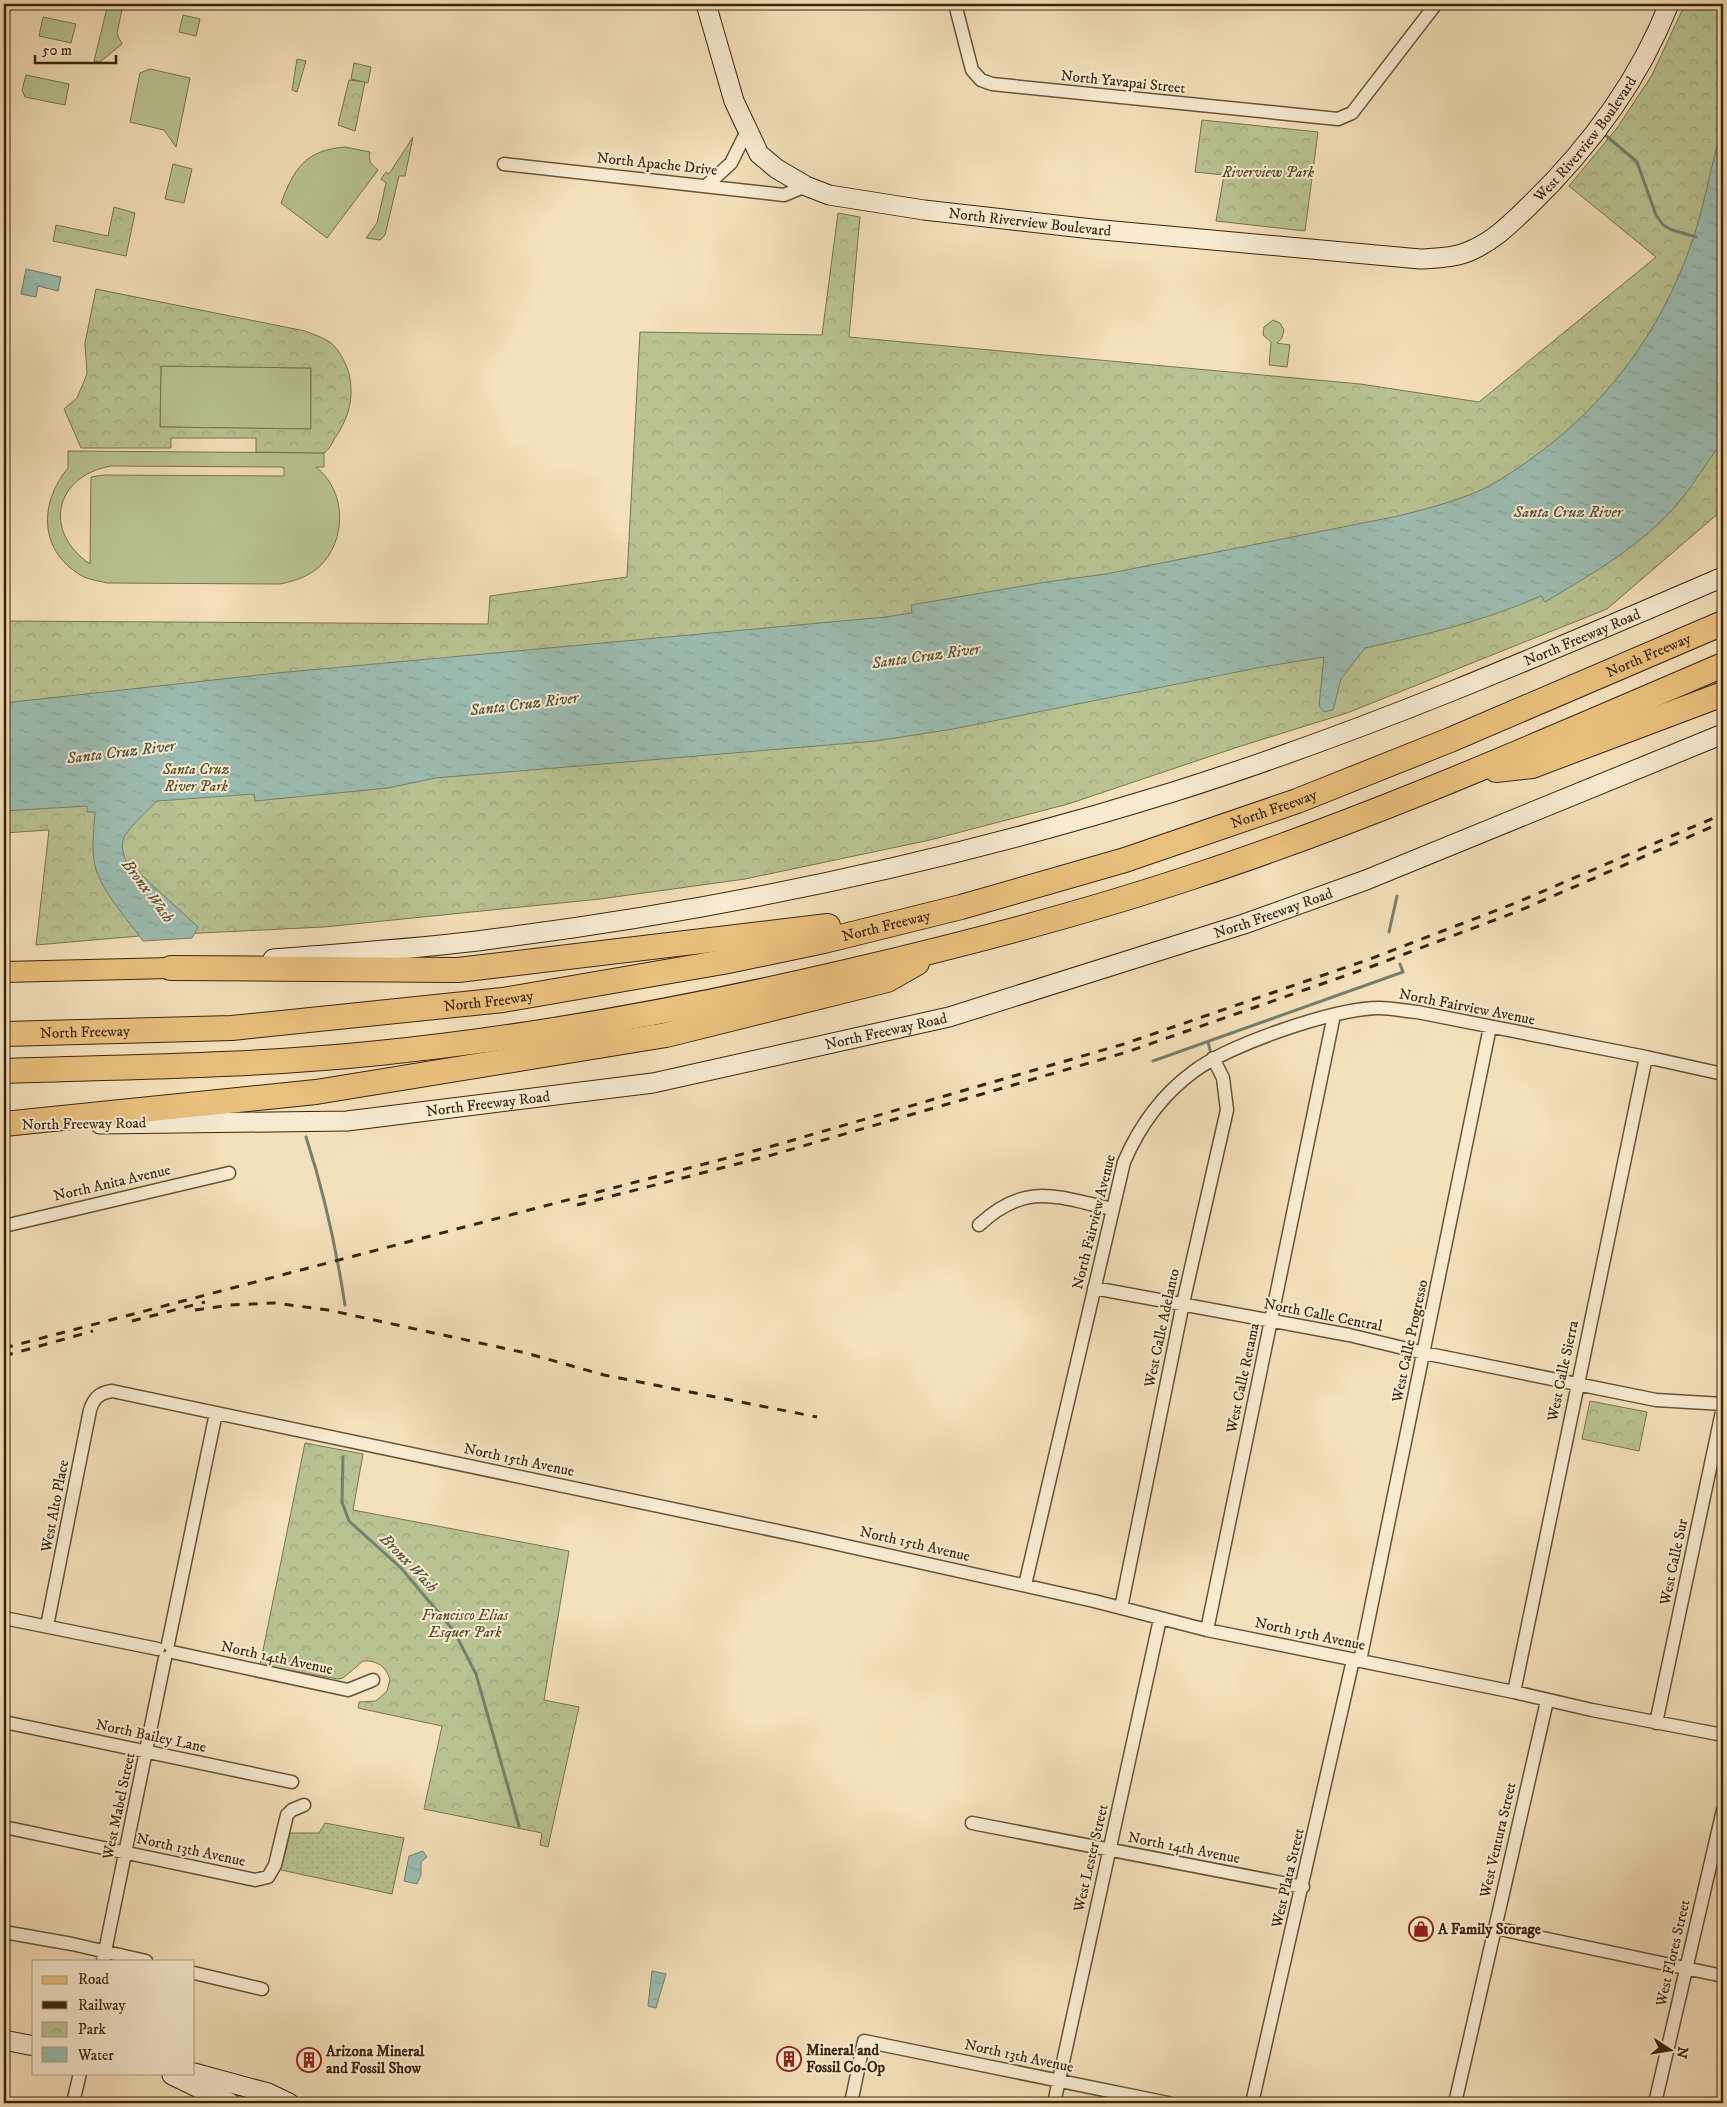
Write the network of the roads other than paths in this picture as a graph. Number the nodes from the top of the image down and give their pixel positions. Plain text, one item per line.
1 (706, 4) edge
2 (955, 4) edge
3 (1436, 4) edge
4 (1669, 4) edge
5 (747, 131) junction
6 (504, 164) dead end
7 (706, 186) junction
8 (806, 186) junction
9 (1470, 251) joint
10 (1723, 577) edge
11 (1723, 617) edge
12 (1723, 623) edge
13 (1626, 665) junction
14 (1723, 665) edge
15 (1723, 694) edge
16 (1723, 734) edge
17 (1469, 774) junction
18 (939, 913) junction
19 (940, 950) junction
20 (171, 968) junction
21 (4, 972) edge
22 (1334, 1015) junction
23 (1490, 1027) junction
24 (4, 1034) edge
25 (1646, 1056) junction
26 (1213, 1058) junction
27 (4, 1071) edge
28 (1723, 1074) edge
29 (4, 1124) edge
30 (229, 1172) dead end
31 (1112, 1209) junction
32 (979, 1225) dead end
33 (4, 1226) edge
34 (1094, 1288) junction
35 (1183, 1303) junction
36 (1272, 1320) junction
37 (1424, 1353) junction
38 (1577, 1383) junction
39 (99, 1394) joint
40 (1723, 1405) edge
41 (216, 1413) junction
42 (1025, 1586) junction
43 (1121, 1608) junction
44 (4, 1618) edge
45 (1160, 1620) junction
46 (47, 1626) junction
47 (1207, 1630) junction
48 (166, 1651) junction
49 (1356, 1661) junction
50 (373, 1680) dead end
51 (1514, 1692) junction
52 (1547, 1701) junction
53 (4, 1722) edge
54 (1656, 1723) junction
55 (1723, 1735) edge
56 (147, 1752) junction
57 (292, 1782) dead end
58 (304, 1806) dead end
59 (1723, 1810) edge
60 (972, 1823) dead end
61 (4, 1827) edge
62 (1110, 1850) junction
63 (126, 1853) junction
64 (1303, 1887) junction
65 (1495, 1928) junction
66 (4, 1932) edge
67 (104, 1956) edge
68 (138, 1960) edge
69 (1686, 1968) junction
70 (195, 1973) edge
71 (1723, 1976) edge
72 (262, 1989) dead end
73 (4, 2040) edge
74 (32, 2046) edge
75 (195, 2073) edge
76 (80, 2074) edge
77 (175, 2074) edge
78 (1059, 2081) junction
79 (266, 2098) edge
80 (74, 2103) edge
81 (230, 2103) edge
82 (289, 2103) edge
83 (851, 2103) edge
84 (1054, 2103) edge
85 (1168, 2103) edge
86 (1252, 2103) edge
87 (1455, 2103) edge
88 (1655, 2103) edge

1 - 5 main road, North Riverview Boulevard
2 - 3 street, North Yavapai Street
4 - 9 main road, West Riverview Boulevard
5 - 7 street
5 - 8 main road, North Riverview Boulevard
6 - 7 street, North Apache Drive
7 - 8 street, North Apache Drive
8 - 9 main road, North Riverview Boulevard
10 - 20 main road, North Freeway Road
11 - 13 highway
12 - 13 highway, North Freeway
13 - 18 highway, North Freeway
14 - 17 highway
15 - 17 highway
16 - 29 main road, North Freeway Road
17 - 19 highway
18 - 20 highway
18 - 24 highway, North Freeway
19 - 27 highway
19 - 29 highway
20 - 21 main road, North Freeway Road
22 - 23 street, North Fairview Avenue
22 - 26 street, North Fairview Avenue
22 - 36 street, West Calle Retama
23 - 25 street, North Fairview Avenue
23 - 37 street, West Calle Progresso
25 - 28 street, North Fairview Avenue
25 - 38 street, West Calle Sierra
26 - 31 street, North Fairview Avenue
26 - 35 street, West Calle Adelanto
30 - 33 street, North Anita Avenue
31 - 32 street
31 - 34 street, North Fairview Avenue
34 - 35 street, North Calle Central
34 - 42 street, North Fairview Avenue
35 - 36 street, North Calle Central
35 - 43 street, West Calle Adelanto
36 - 37 street, North Calle Central
36 - 47 street, West Calle Retama
37 - 38 street, North Calle Central
37 - 49 street, West Calle Progresso
38 - 40 street, North Calle Central
38 - 51 street, West Calle Sierra
39 - 41 street, North 15th Avenue
39 - 46 street, West Alto Place
40 - 54 street, West Calle Sur
41 - 42 street, North 15th Avenue
41 - 48 street, West Mabel Street
42 - 43 street, North 15th Avenue
43 - 45 street, North 15th Avenue
44 - 46 street, North 14th Avenue
45 - 47 street, North 15th Avenue
45 - 62 street, West Lester Street
46 - 48 street, North 14th Avenue
47 - 49 street, North 15th Avenue
48 - 50 street, North 14th Avenue
48 - 56 street, West Mabel Street
49 - 51 street, North 15th Avenue
49 - 64 street, West Plata Street
51 - 52 street, North 15th Avenue
52 - 54 street, North 15th Avenue
52 - 65 street, West Ventura Street
53 - 56 street, North Bailey Lane
54 - 55 street, North 15th Avenue
56 - 57 street, North Bailey Lane
56 - 63 street, West Mabel Street
58 - 63 street, North 13th Avenue
59 - 69 street, West Flores Street
60 - 62 street, North 14th Avenue
61 - 63 street, North 13th Avenue
62 - 64 street, North 14th Avenue
62 - 78 street, West Lester Street
63 - 67 street, West Mabel Street
64 - 86 street, West Plata Street
65 - 69 street
65 - 87 street, West Ventura Street
66 - 67 street
67 - 68 street
69 - 71 street
69 - 88 street, West Flores Street
70 - 72 street
73 - 74 main road
75 - 79 main road
76 - 80 street
77 - 81 main road
78 - 83 street, North 13th Avenue
78 - 84 street, West Lester Street
78 - 85 street, North 13th Avenue
79 - 82 main road

